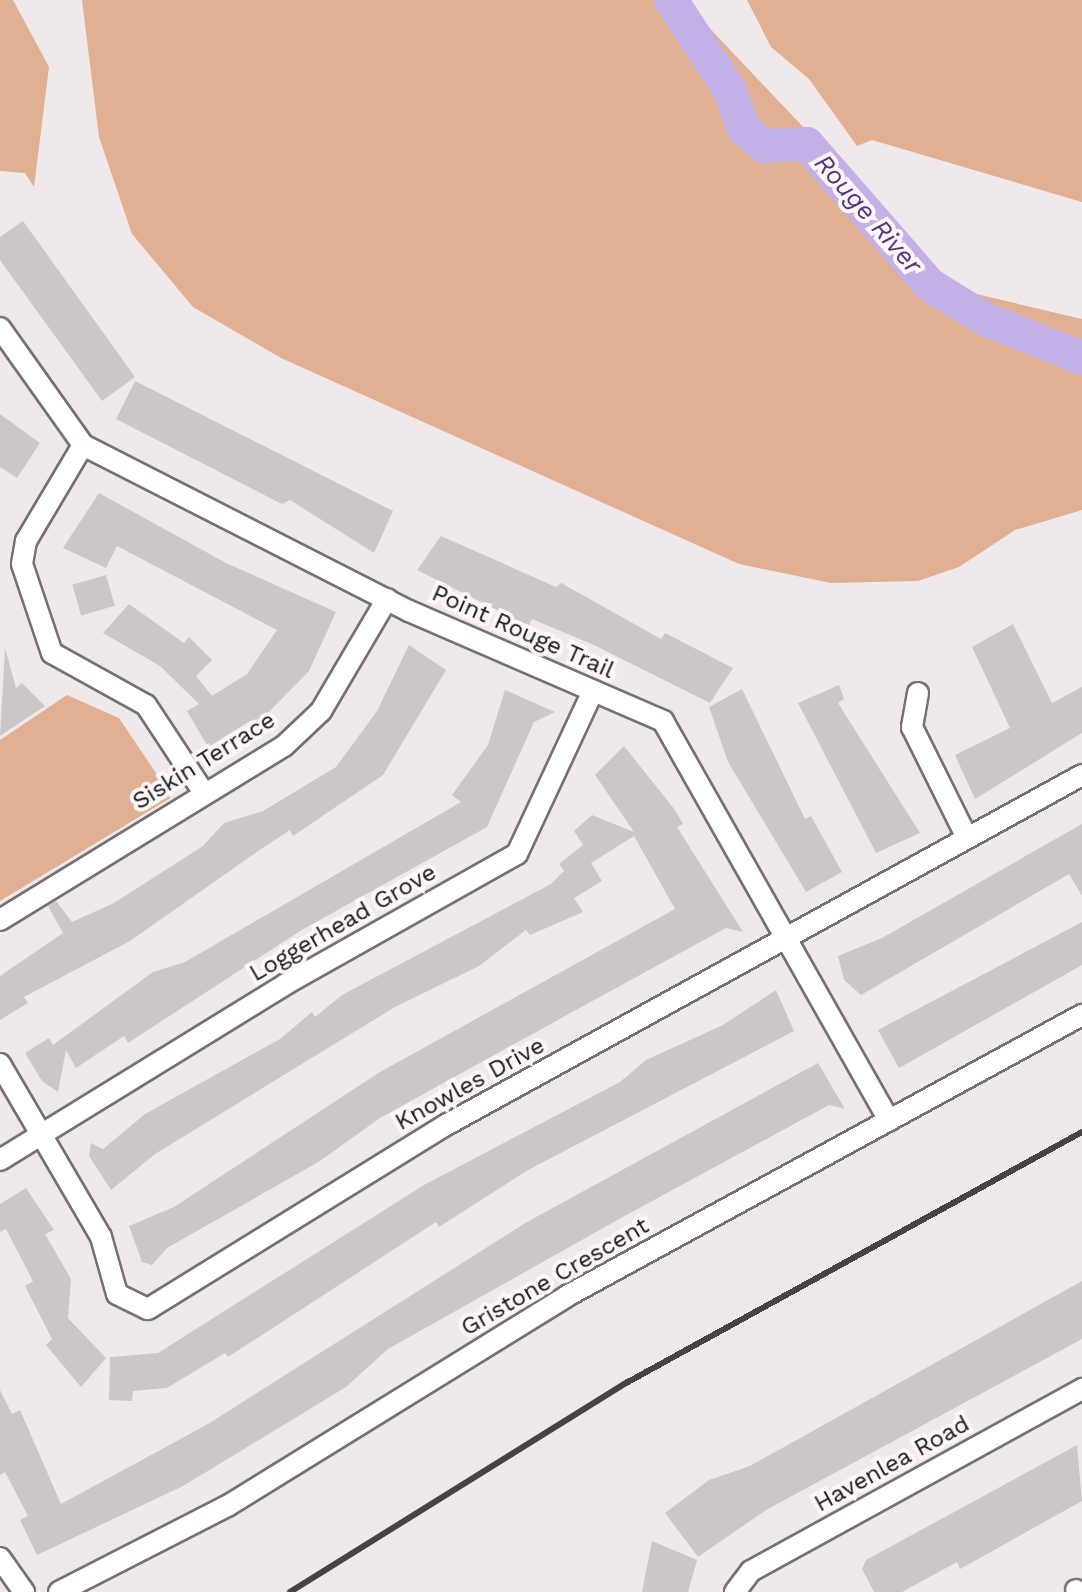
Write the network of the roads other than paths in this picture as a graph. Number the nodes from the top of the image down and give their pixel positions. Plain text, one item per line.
1 (0, 328) edge
2 (83, 445) junction
3 (387, 599) junction
4 (593, 691) junction
5 (918, 693) dead end
6 (1082, 775) edge
7 (204, 793) junction
8 (966, 836) junction
9 (0, 920) edge
10 (785, 940) junction
11 (1082, 1015) edge
12 (0, 1064) edge
13 (889, 1120) junction
14 (42, 1133) junction
15 (0, 1160) edge
16 (1082, 1389) edge
17 (0, 1558) edge
18 (24, 1592) edge
19 (59, 1592) edge
20 (735, 1592) edge

1 - 2 street, Point Rouge Trail
2 - 3 street, Point Rouge Trail
2 - 7 street
3 - 4 street, Point Rouge Trail
3 - 7 street, Siskin Terrace
4 - 10 street, Point Rouge Trail
4 - 14 street, Loggerhead Grove
5 - 8 street
6 - 8 street, Knowles Drive
7 - 9 street, Siskin Terrace
8 - 10 street, Knowles Drive
10 - 13 street, Point Rouge Trail
10 - 14 street, Knowles Drive
11 - 13 street, Gristone Crescent
12 - 14 street, Knowles Drive
13 - 19 street, Gristone Crescent
14 - 15 street
16 - 20 street, Havenlea Road
17 - 18 street

